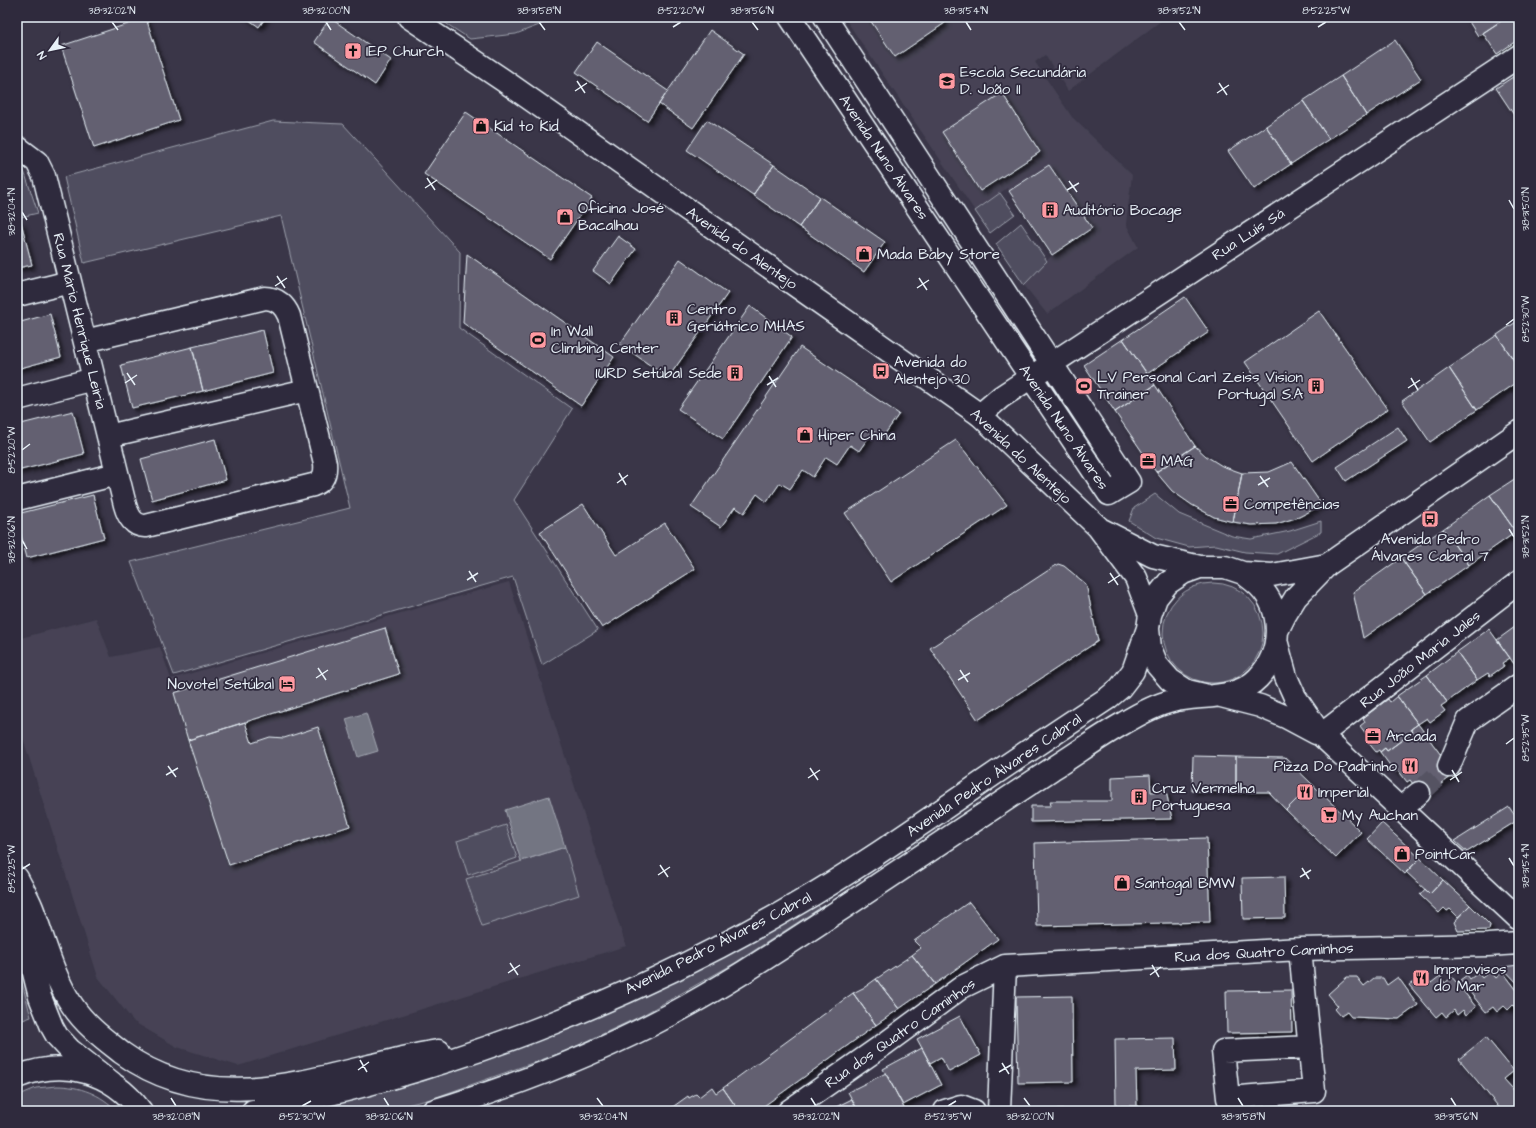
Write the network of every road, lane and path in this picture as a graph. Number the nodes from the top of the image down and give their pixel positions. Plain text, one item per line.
1 (409, 17) edge
2 (790, 17) edge
3 (826, 17) edge
4 (1519, 56) edge
5 (17, 147) edge
6 (70, 282) junction
7 (17, 295) edge
8 (85, 341) junction
9 (1052, 364) junction
10 (1031, 378) junction
11 (94, 379) junction
12 (307, 390) junction
13 (17, 399) edge
14 (980, 415) junction
15 (1519, 432) edge
16 (108, 436) junction
17 (117, 474) junction
18 (17, 499) edge
19 (1098, 527) junction
20 (1327, 565) junction
21 (1200, 567) junction
22 (1242, 573) junction
23 (1519, 582) edge
24 (1149, 621) junction
25 (1277, 636) junction
26 (1519, 685) edge
27 (1213, 696) junction
28 (1321, 735) junction
29 (1449, 766) tunnel mouth
30 (1419, 793) tunnel mouth
31 (1401, 808) junction
32 (17, 878) edge
33 (17, 905) edge
34 (1519, 919) edge
35 (1519, 943) edge
36 (1300, 949) junction
37 (1005, 966) junction
38 (517, 1036) junction
39 (1310, 1047) dead end
40 (17, 1077) edge
41 (116, 1086) junction
42 (440, 1109) edge
43 (141, 1111) edge
44 (159, 1111) edge
45 (253, 1111) edge
46 (789, 1111) edge
47 (946, 1111) edge
48 (974, 1111) edge
49 (999, 1111) edge

1 - 14 main road, Avenida do Alentejo
2 - 10 main road, Avenida Nuno Álvares
3 - 9 main road, Avenida Nuno Álvares
4 - 9 main road, Rua Luís Sá
5 - 6 main road, Rua Mário Henrique Leiria
6 - 7 main road
6 - 8 main road, Rua Mário Henrique Leiria
8 - 11 main road, Rua Mário Henrique Leiria
8 - 12 main road, Rua Mário Henrique Leiria
9 - 10 main road, Rua Luís Sá
9 - 10 main road, Avenida Nuno Álvares
10 - 14 main road, Rua Luís Sá
11 - 13 main road
11 - 16 main road, Rua Mário Henrique Leiria
12 - 16 main road
12 - 17 main road, Rua Mário Henrique Leiria
14 - 19 main road, Avenida do Alentejo
15 - 20 main road, Avenida Pedro Álvares Cabral
16 - 17 main road, Rua Mário Henrique Leiria
17 - 18 main road
19 - 21 main road, Avenida do Alentejo
19 - 24 main road, Avenida do Alentejo
20 - 22 main road, Avenida Pedro Álvares Cabral
20 - 25 main road, Avenida Pedro Álvares Cabral
21 - 22 main road, Avenida Pedro Álvares Cabral
21 - 24 main road, Avenida Pedro Álvares Cabral
22 - 25 main road, Avenida Pedro Álvares Cabral
23 - 28 main road, Rua João Maria Jales
24 - 27 main road, Avenida Pedro Álvares Cabral
24 - 38 main road, Avenida Pedro Álvares Cabral
25 - 27 main road, Avenida Pedro Álvares Cabral
25 - 28 main road
26 - 29 main road
27 - 28 main road
27 - 42 main road, Avenida Pedro Álvares Cabral
28 - 31 main road
30 - 31 main road
31 - 34 main road
32 - 38 main road
33 - 41 main road
35 - 36 main road, Rua dos Quatro Caminhos
36 - 37 main road, Rua dos Quatro Caminhos
36 - 39 main road
37 - 46 main road, Rua dos Quatro Caminhos
37 - 49 main road
38 - 45 main road, Avenida Pedro Álvares Cabral
40 - 41 main road
41 - 43 main road
41 - 44 main road
47 - 48 main road

